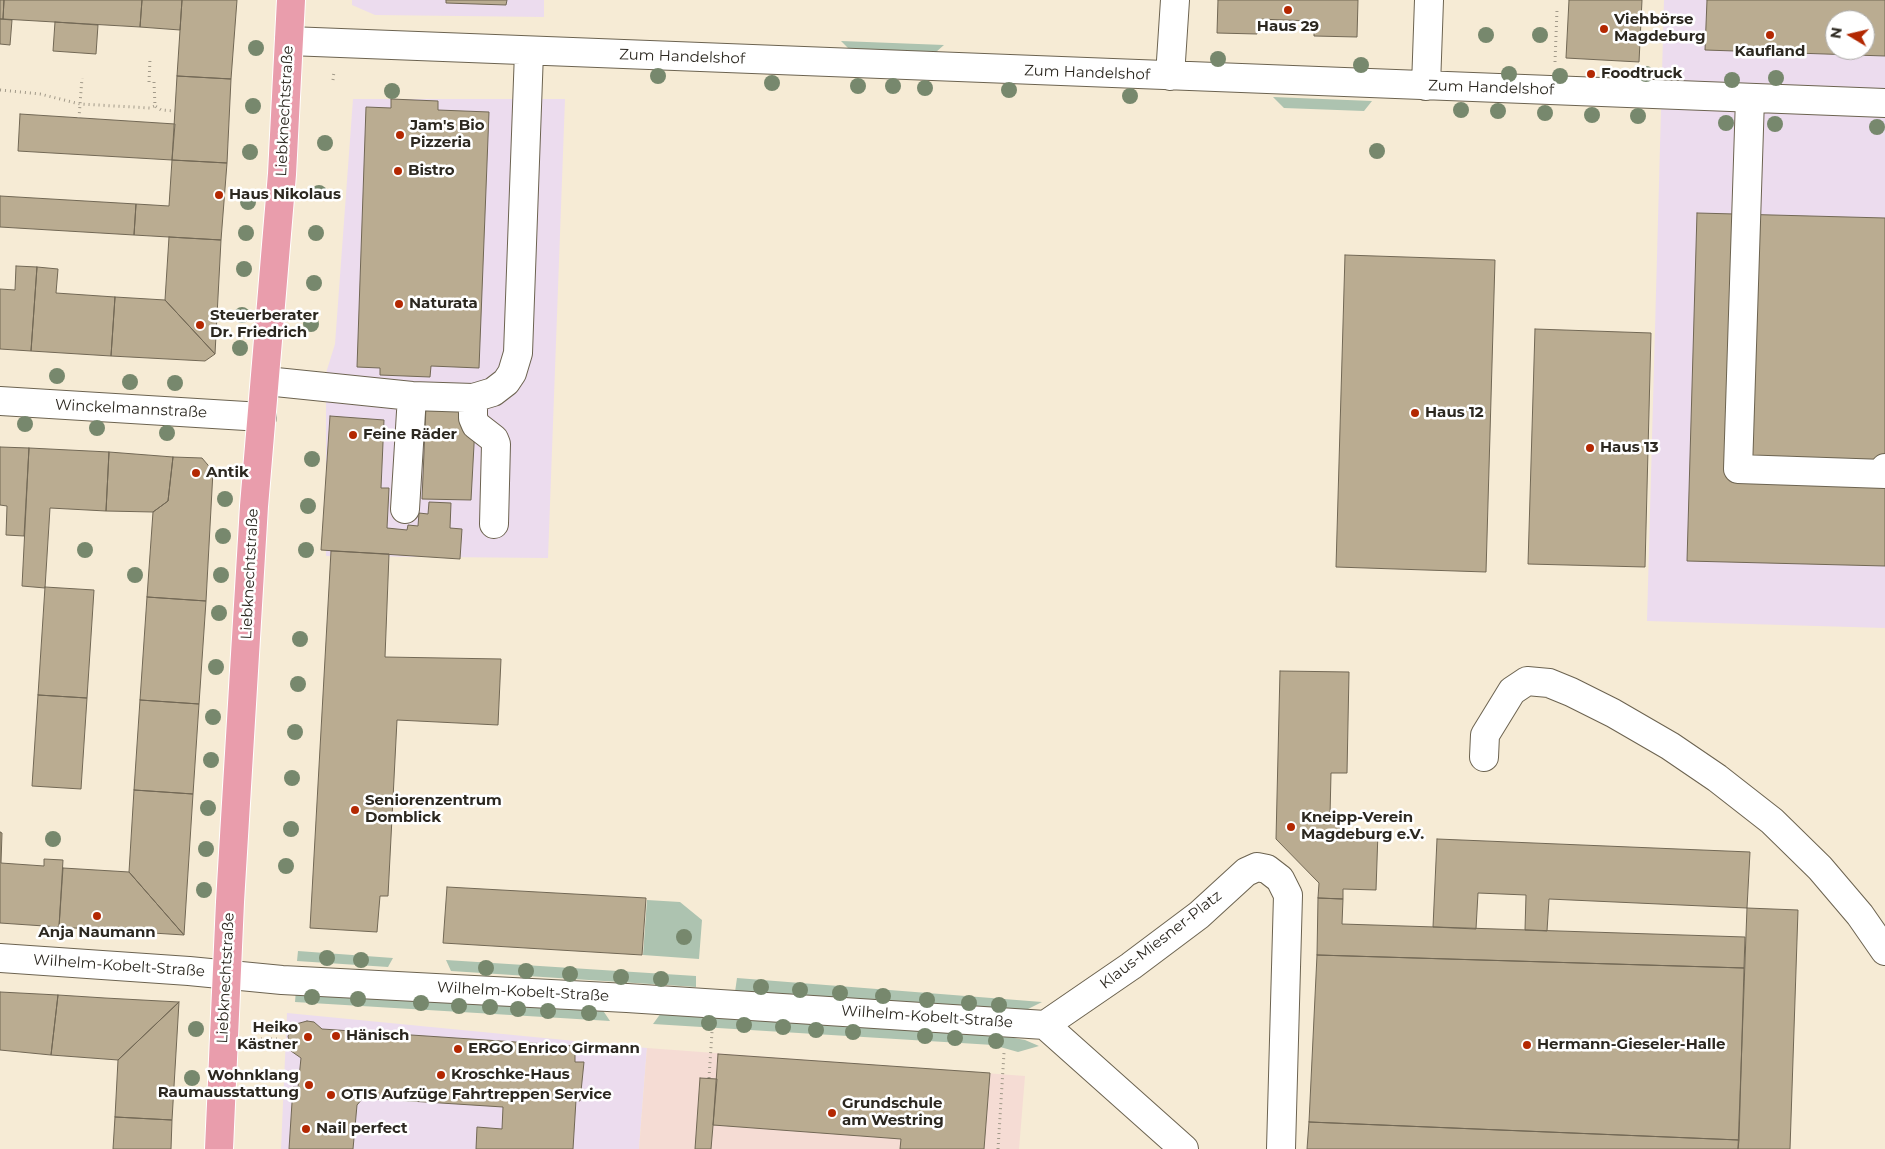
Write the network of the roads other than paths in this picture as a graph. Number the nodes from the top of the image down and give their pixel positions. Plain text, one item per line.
1 (292, 0) edge
2 (1175, 0) edge
3 (1429, 0) edge
4 (289, 41) junction
5 (529, 52) junction
6 (1170, 76) junction
7 (1426, 86) junction
8 (1750, 98) junction
9 (1885, 103) edge
10 (266, 381) junction
11 (412, 396) junction
12 (473, 398) junction
13 (0, 401) edge
14 (262, 417) junction
15 (1885, 468) edge
16 (405, 509) dead end
17 (494, 524) dead end
18 (1484, 757) dead end
19 (1885, 951) edge
20 (0, 958) edge
21 (226, 974) junction
22 (1045, 1025) junction
23 (219, 1149) edge
24 (1184, 1149) edge
25 (1281, 1149) edge

1 - 4 main road, Liebknechtstraße
2 - 6 street
3 - 7 street
4 - 5 street, Zum Handelshof
4 - 10 main road, Liebknechtstraße
5 - 6 street, Zum Handelshof
5 - 12 street
6 - 7 street, Zum Handelshof
7 - 8 street, Zum Handelshof
8 - 9 street, Zum Handelshof
8 - 15 street
10 - 11 street
10 - 14 main road, Liebknechtstraße
11 - 12 street
11 - 16 street
12 - 17 street
13 - 14 street, Winckelmannstraße
14 - 21 main road, Liebknechtstraße
18 - 19 street
20 - 21 street, Wilhelm-Kobelt-Straße
21 - 22 street, Wilhelm-Kobelt-Straße
21 - 23 main road, Liebknechtstraße
22 - 24 street
22 - 25 street, Klaus-Miesner-Platz

